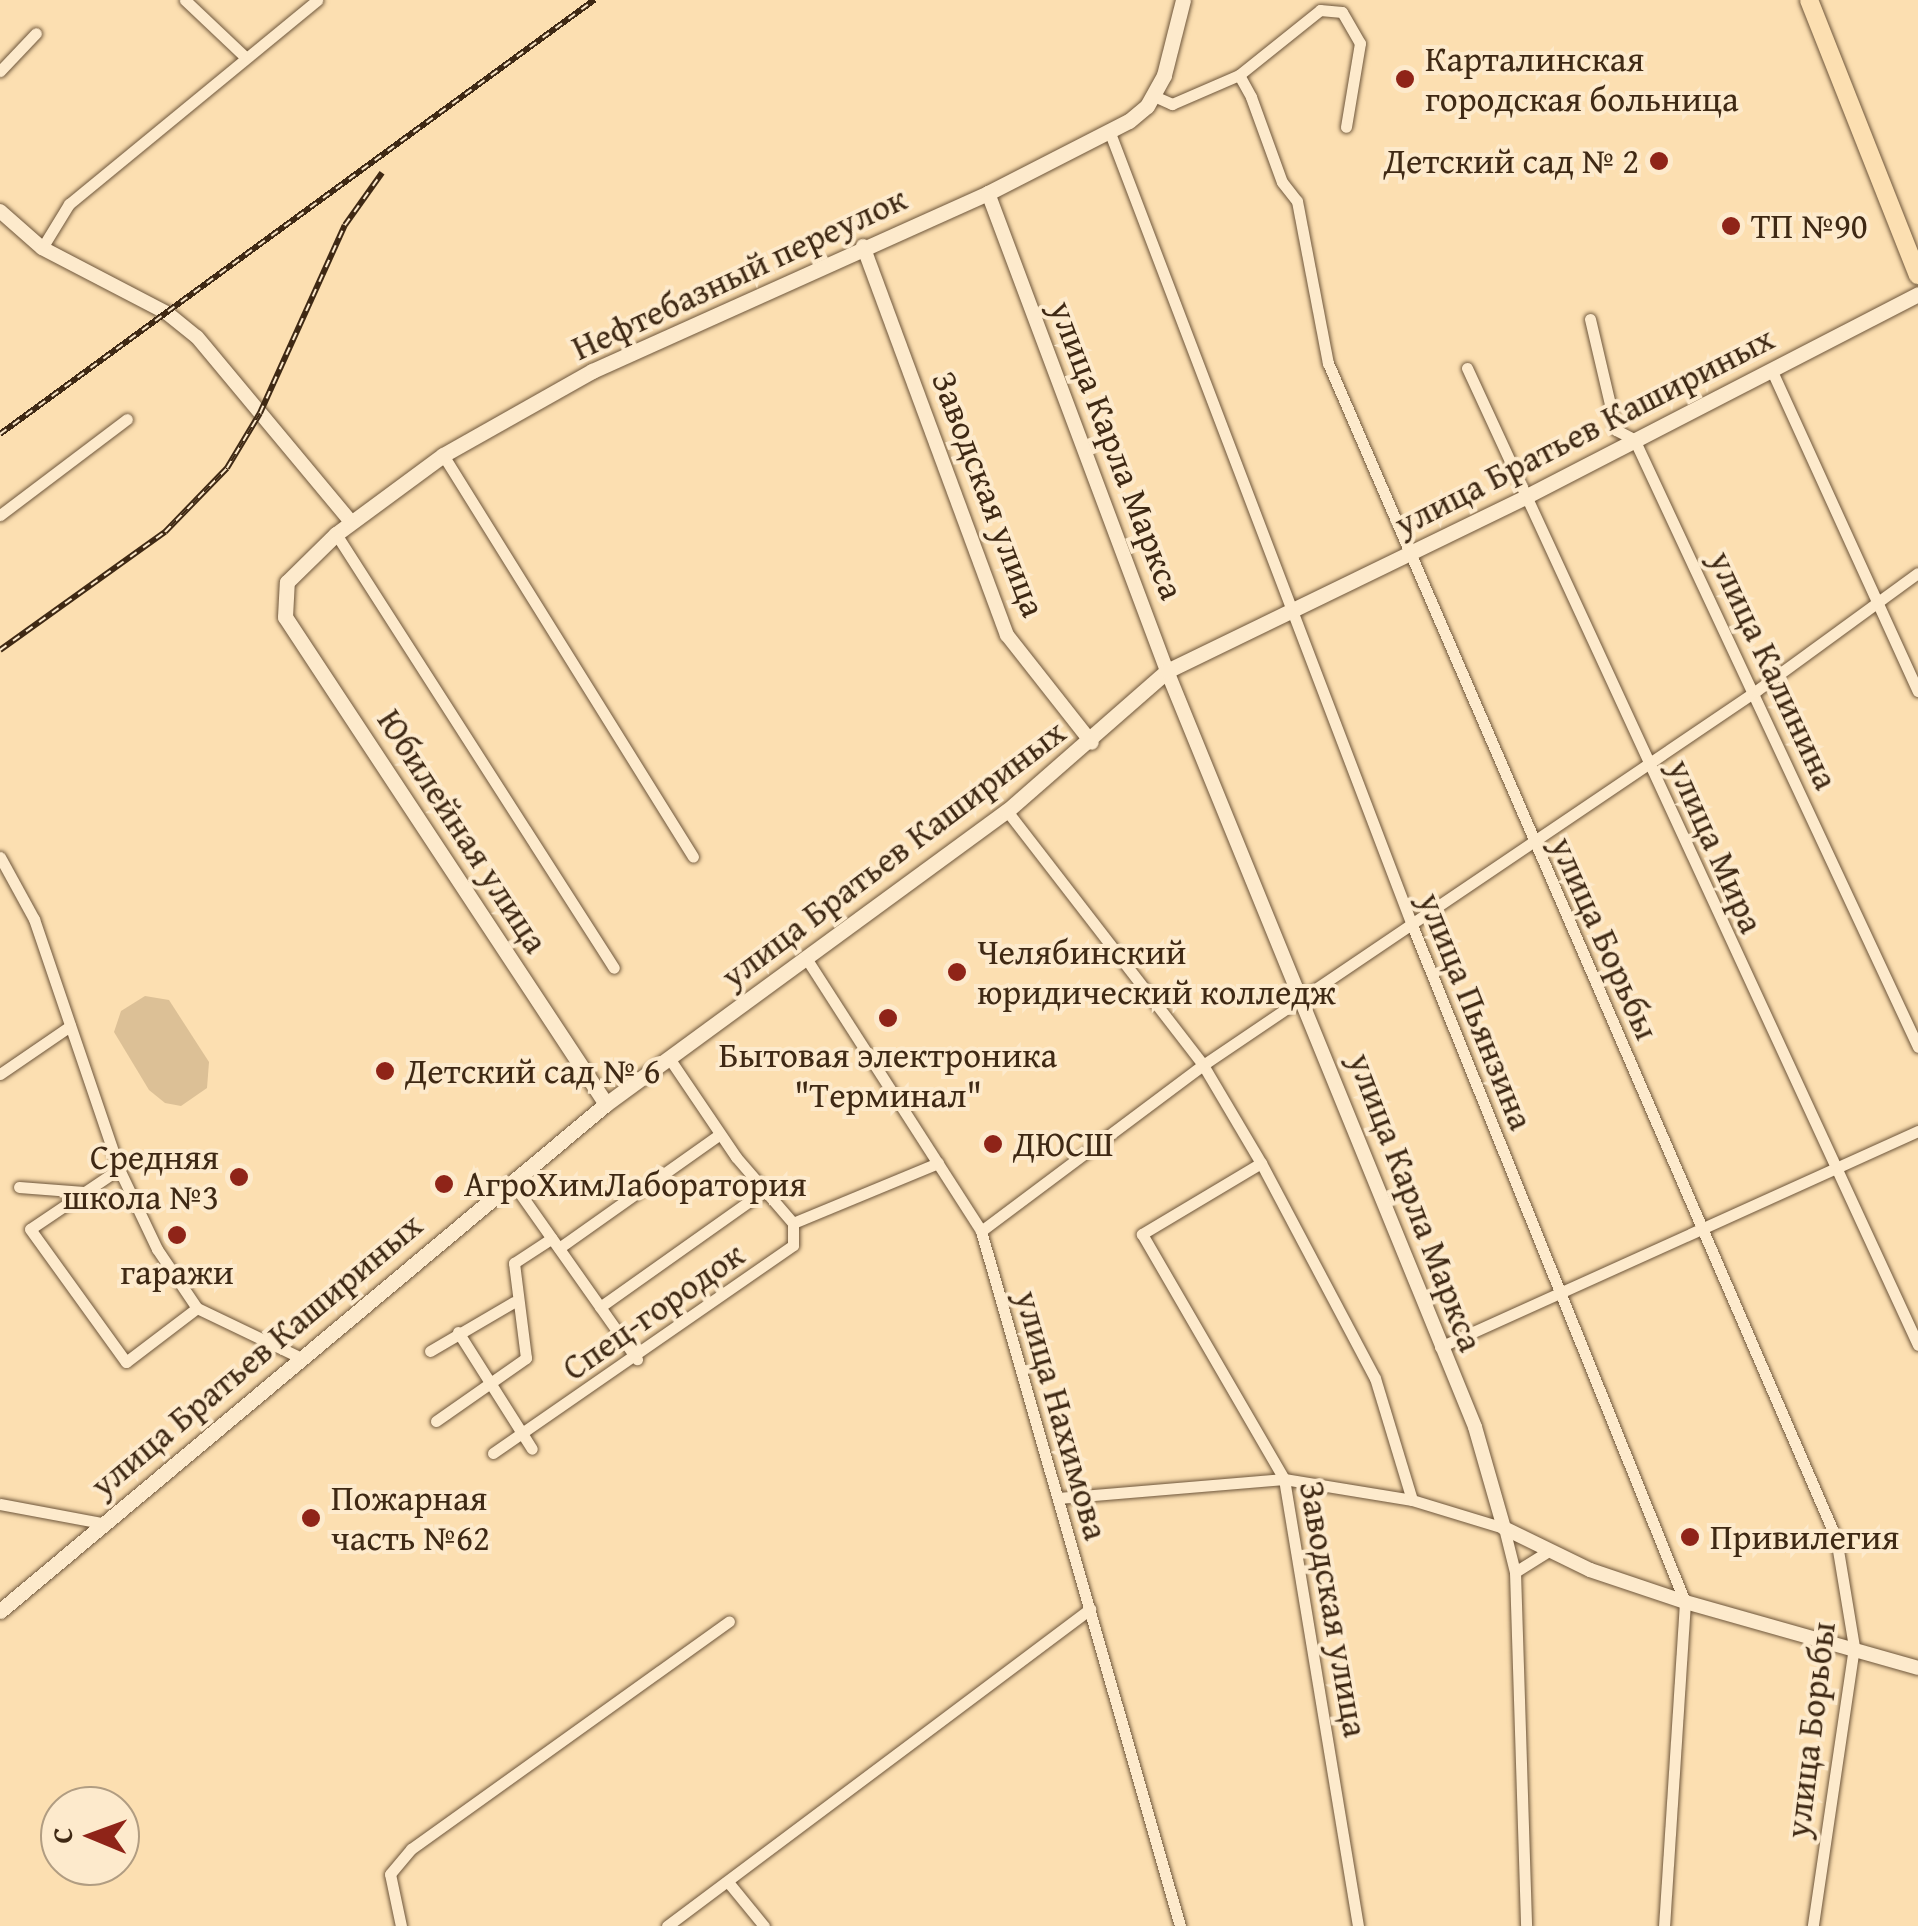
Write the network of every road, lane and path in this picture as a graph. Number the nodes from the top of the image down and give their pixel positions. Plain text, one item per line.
1 (186, 0) edge
2 (316, 0) edge
3 (1183, 0) edge
4 (1809, 0) edge
5 (36, 33) dead end
6 (242, 55) junction
7 (0, 72) edge
8 (1239, 75) junction
9 (1154, 96) junction
10 (1346, 127) dead end
11 (1110, 133) junction
12 (988, 193) junction
13 (0, 211) edge
14 (864, 246) junction
15 (42, 248) junction
16 (1918, 275) edge
17 (1918, 294) edge
18 (1590, 319) dead end
19 (1467, 368) dead end
20 (1770, 369) junction
21 (127, 419) dead end
22 (1634, 439) junction
23 (443, 455) junction
24 (1525, 497) junction
25 (0, 514) edge
26 (352, 522) junction
27 (336, 534) junction
28 (1408, 554) junction
29 (1918, 574) edge
30 (284, 588) joint
31 (1878, 600) junction
32 (1290, 612) junction
33 (1167, 671) junction
34 (1918, 691) edge
35 (1756, 692) junction
36 (1092, 743) junction
37 (1649, 764) junction
38 (1007, 812) junction
39 (1534, 842) junction
40 (0, 856) edge
41 (693, 858) dead end
42 (1412, 925) junction
43 (806, 958) junction
44 (614, 968) dead end
45 (1304, 997) junction
46 (70, 1026) junction
47 (1918, 1047) edge
48 (669, 1058) junction
49 (1203, 1066) junction
50 (0, 1074) edge
51 (606, 1104) junction
52 (1918, 1132) edge
53 (720, 1134) junction
54 (1261, 1163) junction
55 (938, 1164) junction
56 (119, 1169) junction
57 (1832, 1170) junction
58 (512, 1182) junction
59 (19, 1187) dead end
60 (764, 1190) junction
61 (84, 1192) junction
62 (793, 1223) junction
63 (1702, 1229) junction
64 (981, 1232) junction
65 (555, 1243) junction
66 (1561, 1294) junction
67 (514, 1302) junction
68 (600, 1307) junction
69 (198, 1308) junction
70 (458, 1332) junction
71 (1918, 1345) edge
72 (1440, 1347) junction
73 (430, 1352) dead end
74 (298, 1356) junction
75 (637, 1359) junction
76 (490, 1383) junction
77 (436, 1421) dead end
78 (522, 1434) junction
79 (532, 1449) dead end
80 (493, 1453) dead end
81 (1284, 1479) junction
82 (1058, 1498) junction
83 (1412, 1500) junction
84 (0, 1504) edge
85 (102, 1523) junction
86 (1504, 1528) junction
87 (1548, 1551) junction
88 (1516, 1572) junction
89 (1685, 1602) junction
90 (1090, 1609) junction
91 (0, 1610) edge
92 (729, 1621) dead end
93 (1854, 1647) junction
94 (1918, 1668) edge
95 (728, 1882) junction
96 (401, 1926) edge
97 (667, 1926) edge
98 (764, 1926) edge
99 (1180, 1926) edge
100 (1358, 1926) edge
101 (1526, 1926) edge
102 (1664, 1926) edge
103 (1812, 1926) edge

1 - 6 street
2 - 6 street
3 - 9 main road
4 - 16 main road
5 - 7 street
6 - 15 street
8 - 9 street
8 - 10 street
8 - 28 street, улица Борьбы
9 - 11 main road, Нефтебазный переулок
11 - 12 main road, Нефтебазный переулок
11 - 32 street, улица Пьянзина
12 - 14 main road, Нефтебазный переулок
12 - 33 street, улица Карла Маркса
13 - 15 street
14 - 23 main road, Нефтебазный переулок
14 - 36 street, Заводская улица
15 - 26 street
17 - 20 main road, улица Братьев Кашириных
18 - 22 street, улица Калинина
19 - 24 street, улица Мира
20 - 22 main road, улица Братьев Кашириных
20 - 31 street
21 - 25 street
22 - 24 main road, улица Братьев Кашириных
22 - 35 street, улица Калинина
23 - 26 main road, Нефтебазный переулок
23 - 41 street
24 - 28 main road, улица Братьев Кашириных
24 - 37 street, улица Мира
26 - 27 main road, Нефтебазный переулок
27 - 30 main road, Нефтебазный переулок
27 - 44 street
28 - 32 main road, улица Братьев Кашириных
28 - 39 street, улица Борьбы
29 - 31 street
30 - 51 main road, Юбилейная улица
31 - 34 street
31 - 35 street
32 - 33 main road, улица Братьев Кашириных
32 - 42 street, улица Пьянзина
33 - 36 main road, улица Братьев Кашириных
33 - 45 street, улица Карла Маркса
35 - 37 street
35 - 47 street, улица Калинина
36 - 38 main road, улица Братьев Кашириных
37 - 39 street
37 - 57 street, улица Мира
38 - 43 main road, улица Братьев Кашириных
38 - 49 street
39 - 42 street
39 - 63 street, улица Борьбы
40 - 46 street
42 - 45 street
42 - 66 street, улица Пьянзина
43 - 48 main road, улица Братьев Кашириных
43 - 55 street, улица Нахимова
45 - 49 street
45 - 72 street, улица Карла Маркса
46 - 50 street
46 - 56 street
48 - 51 main road, улица Братьев Кашириных
48 - 53 street
49 - 54 street
49 - 64 street
51 - 58 main road, улица Братьев Кашириных
52 - 57 street
53 - 60 street
53 - 65 street
54 - 81 street, Заводская улица
54 - 83 street
55 - 62 street
55 - 64 street, улица Нахимова
56 - 61 street
56 - 69 street
57 - 63 street
57 - 71 street, улица Мира
58 - 65 street
58 - 74 main road, улица Братьев Кашириных
59 - 61 street
60 - 62 street
60 - 68 street
61 - 69 street
62 - 75 street, Спец-городок
63 - 66 street
63 - 93 street, улица Борьбы
64 - 82 street, улица Нахимова
65 - 67 street
65 - 68 street
66 - 72 street
66 - 89 street, улица Пьянзина
67 - 70 street
67 - 76 street
68 - 75 street
69 - 74 street
70 - 73 street
70 - 76 street
72 - 86 street, улица Карла Маркса
74 - 85 main road, улица Братьев Кашириных
75 - 78 street, Спец-городок
76 - 77 street
76 - 78 street
78 - 79 street
78 - 80 street, Спец-городок
81 - 82 street
81 - 83 street
81 - 100 street, Заводская улица
82 - 90 street, улица Нахимова
83 - 86 street
84 - 85 street
85 - 91 main road, улица Братьев Кашириных
86 - 87 street
86 - 88 street, улица Карла Маркса
87 - 88 street
87 - 89 street
88 - 101 street, улица Карла Маркса
89 - 93 street
89 - 102 street, улица Пьянзина
90 - 95 street
90 - 99 street, улица Нахимова
92 - 96 street
93 - 94 street
93 - 103 street, улица Борьбы
95 - 97 street
95 - 98 street

